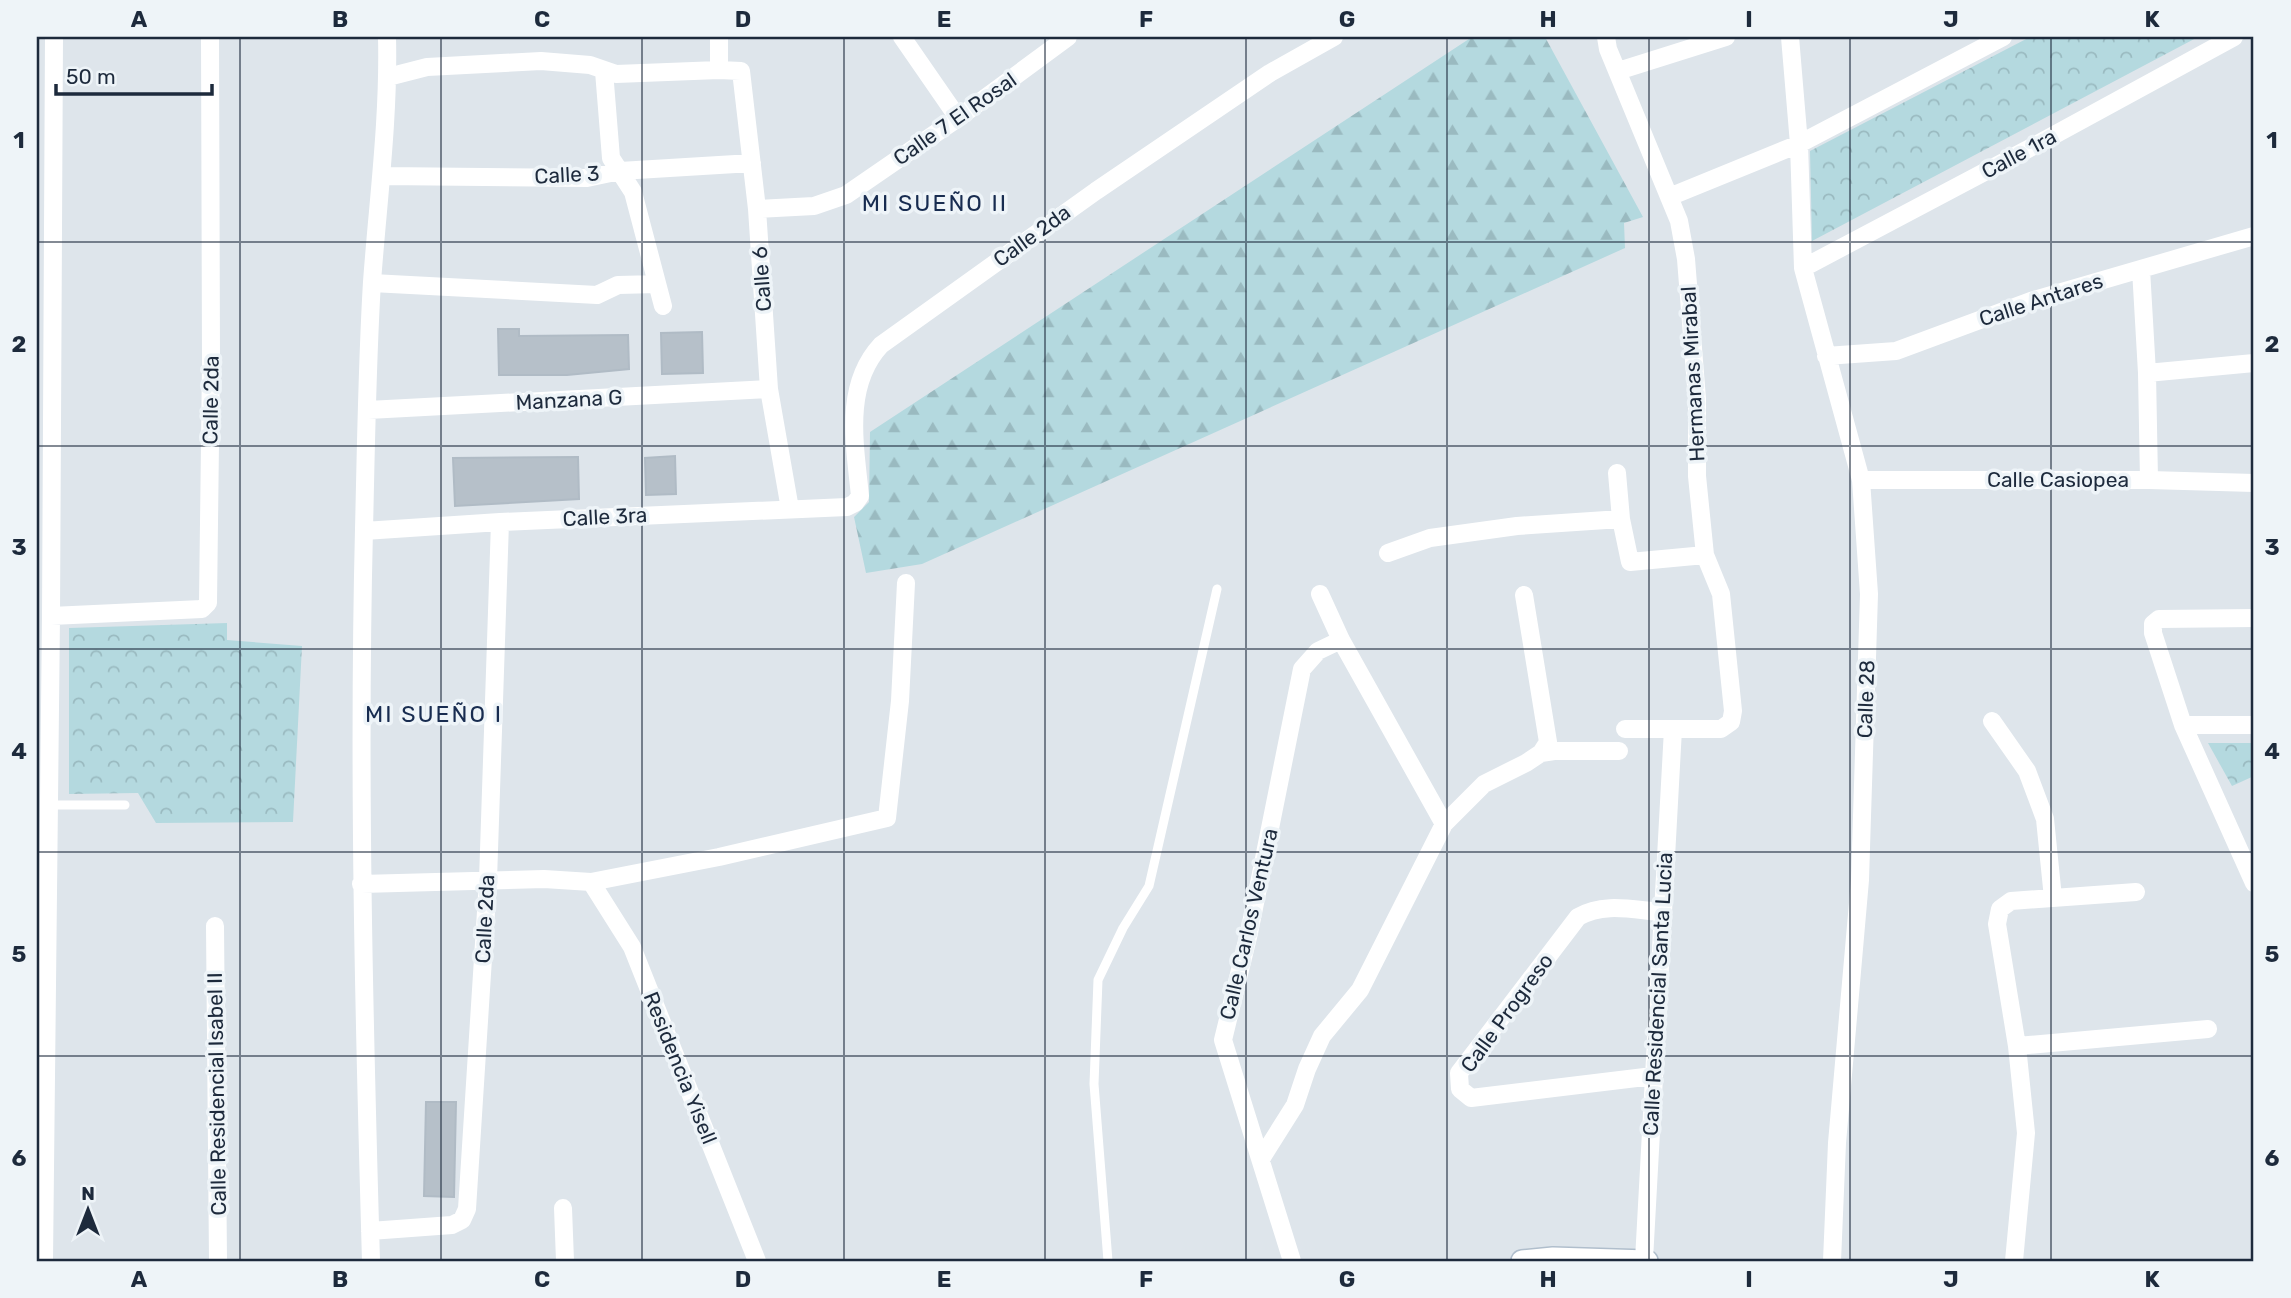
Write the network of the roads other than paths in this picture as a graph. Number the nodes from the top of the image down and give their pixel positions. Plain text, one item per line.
1 (54, 37) edge
2 (210, 37) edge
3 (387, 37) edge
4 (719, 37) edge
5 (902, 37) edge
6 (1068, 37) edge
7 (1334, 37) edge
8 (1606, 37) edge
9 (1726, 37) edge
10 (1790, 37) edge
11 (2003, 37) edge
12 (2234, 37) edge
13 (719, 70) junction
14 (604, 71) junction
15 (1618, 71) junction
16 (388, 77) junction
17 (958, 118) junction
18 (1799, 144) junction
19 (751, 163) junction
20 (620, 171) junction
21 (383, 176) junction
22 (1669, 197) junction
23 (757, 209) junction
24 (44, 215) edge
25 (2254, 236) edge
26 (1803, 268) junction
27 (2141, 269) junction
28 (372, 283) junction
29 (657, 284) junction
30 (663, 306) dead end
31 (1826, 356) junction
32 (2254, 363) edge
33 (2147, 373) junction
34 (769, 389) junction
35 (368, 410) junction
36 (1617, 473) dead end
37 (1861, 480) junction
38 (2149, 480) junction
39 (2254, 483) edge
40 (846, 507) joint
41 (790, 509) junction
42 (1621, 519) junction
43 (500, 522) junction
44 (364, 531) junction
45 (1388, 553) dead end
46 (1705, 555) junction
47 (906, 583) dead end
48 (1217, 589) dead end
49 (1320, 594) dead end
50 (1524, 596) dead end
51 (51, 616) junction
52 (2254, 618) edge
53 (1340, 640) junction
54 (1992, 721) dead end
55 (2183, 725) junction
56 (2254, 725) edge
57 (1625, 729) dead end
58 (1673, 729) junction
59 (1619, 751) dead end
60 (1541, 753) junction
61 (49, 805) junction
62 (125, 805) dead end
63 (1444, 824) junction
64 (488, 880) junction
65 (591, 882) junction
66 (2254, 883) edge
67 (361, 884) junction
68 (2136, 892) dead end
69 (2053, 898) junction
70 (1662, 912) junction
71 (215, 926) dead end
72 (2208, 1029) dead end
73 (2017, 1046) junction
74 (1653, 1076) junction
75 (1261, 1159) junction
76 (563, 1208) dead end
77 (370, 1231) junction
78 (1553, 1259) edge
79 (44, 1261) edge
80 (218, 1261) edge
81 (371, 1261) edge
82 (565, 1261) edge
83 (757, 1261) edge
84 (1108, 1261) edge
85 (1292, 1261) edge
86 (1522, 1261) edge
87 (1646, 1261) edge
88 (1832, 1261) edge
89 (2014, 1261) edge

1 - 24 street
2 - 51 street, Calle 2da
3 - 16 street
4 - 13 street
5 - 17 street
6 - 17 street, Calle 7 El Rosal
7 - 40 street, Calle 2da
8 - 15 street, Hermanas Mirabal
9 - 15 street
10 - 18 street
11 - 18 street
12 - 26 street, Calle 1ra
13 - 14 street
13 - 19 street, Calle 6
14 - 16 street
14 - 20 street
15 - 22 street, Hermanas Mirabal
16 - 21 street
17 - 23 street, Calle 7 El Rosal
18 - 22 street
18 - 26 street, Calle 28
19 - 20 street, Calle 3
19 - 23 street, Calle 6
20 - 21 street, Calle 3
20 - 29 street
21 - 28 street
22 - 46 street, Hermanas Mirabal
23 - 34 street, Calle 6
24 - 51 street
25 - 27 street, Calle Antares
26 - 31 street, Calle 28
27 - 31 street, Calle Antares
27 - 33 street
28 - 29 street
28 - 35 street
29 - 30 street
31 - 37 street, Calle 28
32 - 33 street
33 - 38 street
34 - 35 street, Manzana G
34 - 41 street, Calle 6
35 - 44 street
36 - 42 street
37 - 38 street, Calle Casiopea
37 - 88 street, Calle 28
38 - 39 street, Calle Casiopea
40 - 41 street, Calle 3ra
41 - 43 street, Calle 3ra
42 - 45 street
42 - 46 street
43 - 44 street, Calle 3ra
43 - 64 street, Calle 2da
44 - 67 street
46 - 58 street, Hermanas Mirabal
47 - 65 street
48 - 84 lane
49 - 53 street
50 - 60 street
51 - 61 street
52 - 55 street
53 - 63 street
53 - 75 street, Calle Carlos Ventura
54 - 69 street
55 - 56 street
55 - 66 street
57 - 58 street
58 - 70 street, Calle Residencial Santa Lucia
59 - 60 street
60 - 63 street
61 - 62 lane
61 - 79 street
63 - 75 street
64 - 65 street
64 - 67 street
64 - 77 street, Calle 2da
65 - 83 street, Residencia Yisell
67 - 77 street
68 - 69 street
69 - 73 street
70 - 74 street, Calle Residencial Santa Lucia
70 - 74 street, Calle Progreso
71 - 80 street, Calle Residencial Isabel II
72 - 73 street
73 - 89 street
74 - 87 street, Calle Residencial Santa Lucia
75 - 85 street, Calle Carlos Ventura
76 - 82 street
77 - 81 street
78 - 86 street
78 - 87 street

